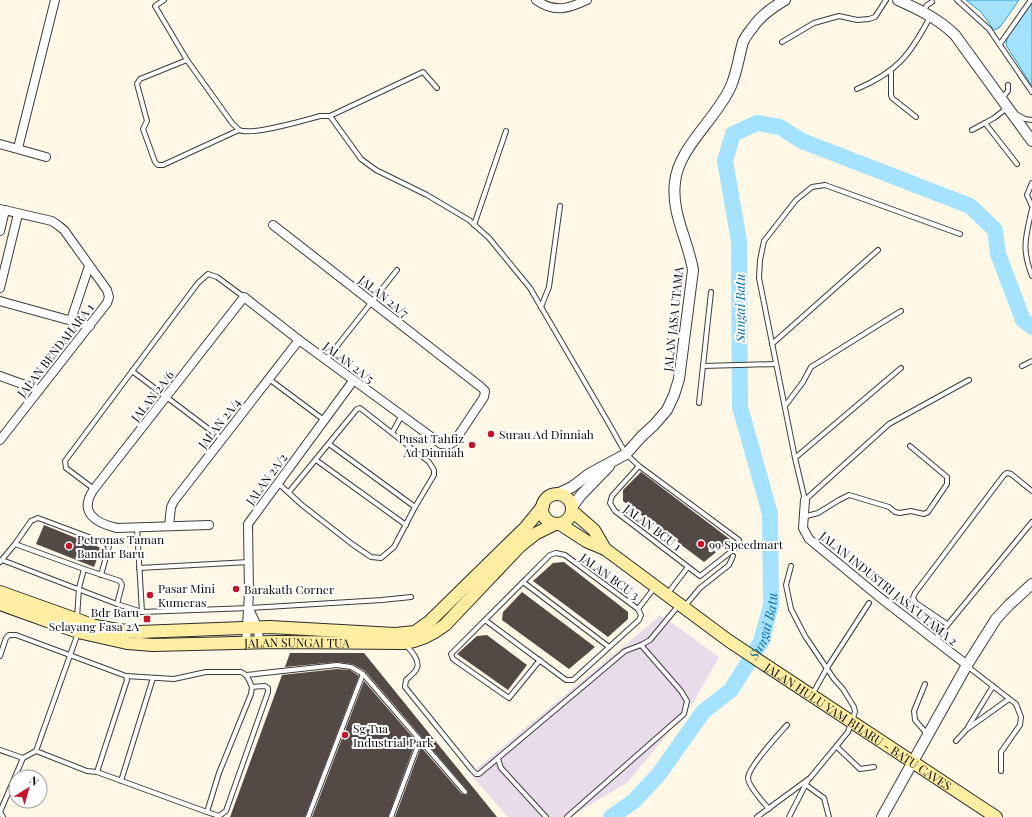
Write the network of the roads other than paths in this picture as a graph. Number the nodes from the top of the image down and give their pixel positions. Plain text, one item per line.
1 (55, 0) edge
2 (152, 0) edge
3 (164, 0) edge
4 (536, 0) edge
5 (587, 0) edge
6 (785, 0) edge
7 (886, 0) edge
8 (898, 0) edge
9 (958, 0) edge
10 (1031, 0) edge
11 (932, 2) dead end
12 (155, 6) junction
13 (927, 14) junction
14 (782, 42) dead end
15 (1000, 44) junction
16 (187, 60) junction
17 (891, 72) junction
18 (1008, 85) dead end
19 (437, 88) dead end
20 (857, 89) dead end
21 (1032, 92) edge
22 (1007, 106) junction
23 (330, 116) junction
24 (916, 117) dead end
25 (1032, 120) edge
26 (985, 123) junction
27 (239, 130) junction
28 (972, 130) dead end
29 (506, 132) dead end
30 (1032, 142) edge
31 (0, 144) edge
32 (18, 148) junction
33 (46, 158) dead end
34 (1017, 164) dead end
35 (1032, 183) edge
36 (560, 206) dead end
37 (1032, 208) edge
38 (2, 210) edge
39 (18, 214) junction
40 (273, 225) dead end
41 (474, 225) junction
42 (0, 231) edge
43 (960, 234) dead end
44 (878, 250) dead end
45 (90, 266) junction
46 (397, 270) dead end
47 (1032, 276) edge
48 (0, 288) edge
49 (712, 292) dead end
50 (244, 297) junction
51 (0, 302) edge
52 (372, 302) junction
53 (540, 307) junction
54 (901, 311) dead end
55 (71, 320) junction
56 (90, 326) junction
57 (299, 340) junction
58 (772, 344) junction
59 (326, 360) junction
60 (1032, 361) edge
61 (776, 364) junction
62 (703, 366) junction
63 (1022, 366) dead end
64 (901, 368) dead end
65 (132, 371) junction
66 (0, 376) edge
67 (268, 379) junction
68 (354, 380) junction
69 (969, 380) dead end
70 (39, 390) junction
71 (166, 398) junction
72 (699, 403) dead end
73 (785, 406) junction
74 (402, 415) junction
75 (324, 420) junction
76 (392, 433) junction
77 (222, 439) junction
78 (0, 440) edge
79 (329, 444) junction
80 (441, 444) joint
81 (910, 446) dead end
82 (626, 454) junction
83 (795, 458) junction
84 (316, 460) junction
85 (613, 462) junction
86 (639, 466) junction
87 (278, 483) junction
88 (94, 489) junction
89 (1032, 490) edge
90 (289, 492) junction
91 (557, 494) junction
92 (805, 500) junction
93 (543, 506) junction
94 (415, 507) junction
95 (572, 509) junction
96 (803, 517) junction
97 (1032, 522) edge
98 (557, 524) junction
99 (209, 525) dead end
100 (406, 525) junction
101 (169, 526) junction
102 (137, 528) junction
103 (15, 544) junction
104 (605, 549) junction
105 (734, 556) dead end
106 (1, 561) edge
107 (250, 562) junction
108 (791, 566) dead end
109 (688, 567) junction
110 (139, 568) junction
111 (84, 569) junction
112 (101, 575) junction
113 (523, 582) junction
114 (1032, 584) edge
115 (655, 586) junction
116 (79, 588) junction
117 (0, 592) edge
118 (666, 595) junction
119 (411, 597) dead end
120 (869, 603) dead end
121 (0, 604) edge
122 (117, 604) junction
123 (682, 606) junction
124 (249, 608) junction
125 (638, 609) junction
126 (142, 612) junction
127 (77, 619) junction
128 (485, 620) junction
129 (947, 624) junction
130 (252, 628) junction
131 (78, 632) junction
132 (935, 640) junction
133 (259, 642) junction
134 (246, 643) junction
135 (404, 643) junction
136 (641, 645) junction
137 (609, 647) junction
138 (0, 656) edge
139 (70, 656) junction
140 (540, 660) junction
141 (967, 665) junction
142 (827, 668) junction
143 (363, 674) junction
144 (246, 675) junction
145 (126, 676) junction
146 (153, 678) junction
147 (925, 684) dead end
148 (992, 686) junction
149 (252, 687) junction
150 (812, 695) junction
151 (1009, 699) junction
152 (852, 722) junction
153 (787, 725) dead end
154 (967, 729) junction
155 (928, 735) junction
156 (420, 740) junction
157 (956, 741) dead end
158 (837, 747) junction
159 (0, 750) edge
160 (36, 751) junction
161 (23, 758) junction
162 (498, 759) junction
163 (912, 762) junction
164 (874, 768) dead end
165 (1001, 771) dead end
166 (97, 772) junction
167 (810, 778) junction
168 (121, 781) junction
169 (806, 785) junction
170 (465, 792) dead end
171 (769, 809) junction
172 (207, 812) junction
173 (3, 817) edge
174 (308, 817) edge
175 (391, 817) edge
176 (546, 817) edge
177 (567, 817) edge
178 (757, 817) edge
179 (790, 817) edge
180 (829, 817) edge
181 (882, 817) edge
182 (996, 817) edge

1 - 32 street
2 - 12 lane
3 - 12 lane
4 - 5 street
6 - 82 street, JALAN JASA UTAMA
7 - 14 lane
8 - 13 street
9 - 15 lane
10 - 15 lane
11 - 13 lane
12 - 16 lane
13 - 17 lane
13 - 22 street
15 - 21 lane
16 - 27 lane
16 - 27 lane
17 - 20 lane
17 - 24 lane
18 - 22 lane
19 - 23 lane
22 - 25 lane
22 - 26 lane
22 - 30 street
23 - 27 lane
23 - 41 lane
26 - 28 lane
26 - 34 lane
29 - 41 lane
31 - 32 street
32 - 33 street
35 - 37 lane
36 - 53 lane
37 - 47 lane
38 - 39 street, JALAN BENDAHARA 1
38 - 42 street
39 - 45 street, JALAN BENDAHARA 1
39 - 48 street
40 - 52 street, JALAN 2A/7
41 - 53 lane
43 - 58 lane
44 - 58 lane
45 - 55 street
45 - 56 street, JALAN BENDAHARA 1
46 - 52 lane
49 - 62 lane
50 - 57 street, JALAN 2A/5
50 - 65 lane
50 - 71 street, JALAN 2A/6
51 - 55 street
52 - 59 lane
52 - 80 street, JALAN 2A/7
53 - 82 lane
54 - 73 lane
55 - 56 street
56 - 70 street, JALAN BENDAHARA 1
57 - 59 street, JALAN 2A/5
57 - 67 street, JALAN 2A/4
58 - 61 lane
59 - 68 street, JALAN 2A/5
60 - 63 lane
61 - 62 lane
61 - 73 lane
62 - 72 lane
64 - 83 lane
65 - 71 lane
65 - 88 lane
66 - 70 street
67 - 75 lane
67 - 77 street, JALAN 2A/4
68 - 74 street, JALAN 2A/5
68 - 75 street, JALAN 2A/2
69 - 92 lane
70 - 78 street, JALAN BENDAHARA 1
71 - 77 lane
71 - 88 street, JALAN 2A/6
73 - 83 lane
74 - 76 lane
74 - 80 street, JALAN 2A/5
75 - 87 street, JALAN 2A/2
76 - 79 lane
76 - 94 lane
77 - 101 street, JALAN 2A/4
79 - 84 lane
79 - 94 lane
81 - 96 lane
82 - 85 street, JALAN JASA UTAMA
82 - 86 lane
83 - 92 lane
84 - 90 lane
84 - 100 lane
85 - 91 street, JALAN JASA UTAMA
85 - 95 street, JALAN JASA UTAMA
86 - 109 lane, JALAN BCU 1
86 - 109 lane, JALAN BCU 1
87 - 90 lane
87 - 107 street, JALAN 2A/2
88 - 102 street, JALAN 2A/6
89 - 129 lane
90 - 100 lane
91 - 93 main road
91 - 95 main road
92 - 96 street, JALAN INDUSTRI JASA UTAMA 2
93 - 98 main road
93 - 130 main road, JALAN SUNGAI TUA
94 - 100 lane
95 - 98 main road
95 - 104 main road, JALAN HULU YAM BHARU - BATU CAVES
96 - 132 street, JALAN INDUSTRI JASA UTAMA 2
97 - 129 lane
98 - 104 main road, JALAN HULU YAM BHARU - BATU CAVES
98 - 135 main road, JALAN SUNGAI TUA
99 - 101 street
101 - 102 street
102 - 110 lane
103 - 106 lane
103 - 111 lane
103 - 112 lane
104 - 115 main road, JALAN HULU YAM BHARU - BATU CAVES
105 - 123 lane
106 - 116 lane
107 - 110 lane
107 - 124 street, JALAN 2A/2
108 - 142 lane
109 - 118 lane
110 - 126 lane
111 - 112 lane
111 - 116 lane
112 - 122 lane
113 - 125 lane, JALAN BCU 3
113 - 128 lane, JALAN BCU 3
113 - 137 lane
114 - 141 street
115 - 118 main road, JALAN HULU YAM BHARU - BATU CAVES
115 - 125 lane
116 - 122 lane
116 - 127 lane
117 - 127 main road, JALAN SUNGAI TUA
118 - 123 main road, JALAN HULU YAM BHARU - BATU CAVES
119 - 124 lane
120 - 142 lane
121 - 131 main road, JALAN SUNGAI TUA
122 - 126 lane
123 - 136 lane
123 - 150 main road, JALAN HULU YAM BHARU - BATU CAVES
124 - 126 lane
124 - 130 street, JALAN 2A/2
124 - 130 street, JALAN 2A/2
125 - 137 lane, JALAN BCU 3
127 - 130 main road, JALAN SUNGAI TUA
128 - 140 lane, JALAN BCU 3
128 - 140 lane
129 - 132 lane
130 - 133 street, JALAN 2A/2
130 - 134 street, JALAN 2A/2
131 - 134 main road, JALAN SUNGAI TUA
131 - 139 lane
132 - 141 street, JALAN INDUSTRI JASA UTAMA 2
133 - 134 main road, JALAN SUNGAI TUA
133 - 135 main road, JALAN SUNGAI TUA
135 - 162 lane
136 - 162 lane
136 - 177 lane
137 - 140 lane, JALAN BCU 3
138 - 139 lane
139 - 145 lane
139 - 160 lane
141 - 148 lane
141 - 155 street
142 - 150 lane
142 - 152 lane
143 - 144 lane
143 - 156 lane
143 - 174 lane
144 - 146 lane
144 - 149 lane
145 - 146 lane
145 - 166 lane
146 - 168 lane
147 - 155 lane
148 - 151 lane
148 - 154 lane
149 - 172 lane
149 - 172 lane
150 - 152 main road, JALAN HULU YAM BHARU - BATU CAVES
151 - 154 lane
151 - 165 lane
152 - 158 lane
152 - 163 main road, JALAN HULU YAM BHARU - BATU CAVES
153 - 171 lane
154 - 157 lane
155 - 163 street
156 - 170 lane
156 - 175 lane
158 - 164 lane
158 - 167 lane
159 - 161 lane
160 - 161 lane
160 - 166 lane
161 - 173 lane
162 - 176 lane
163 - 181 street
163 - 182 main road, JALAN HULU YAM BHARU - BATU CAVES
166 - 168 lane
167 - 169 lane
167 - 171 lane
168 - 172 lane
169 - 179 lane
169 - 180 lane
171 - 178 lane

